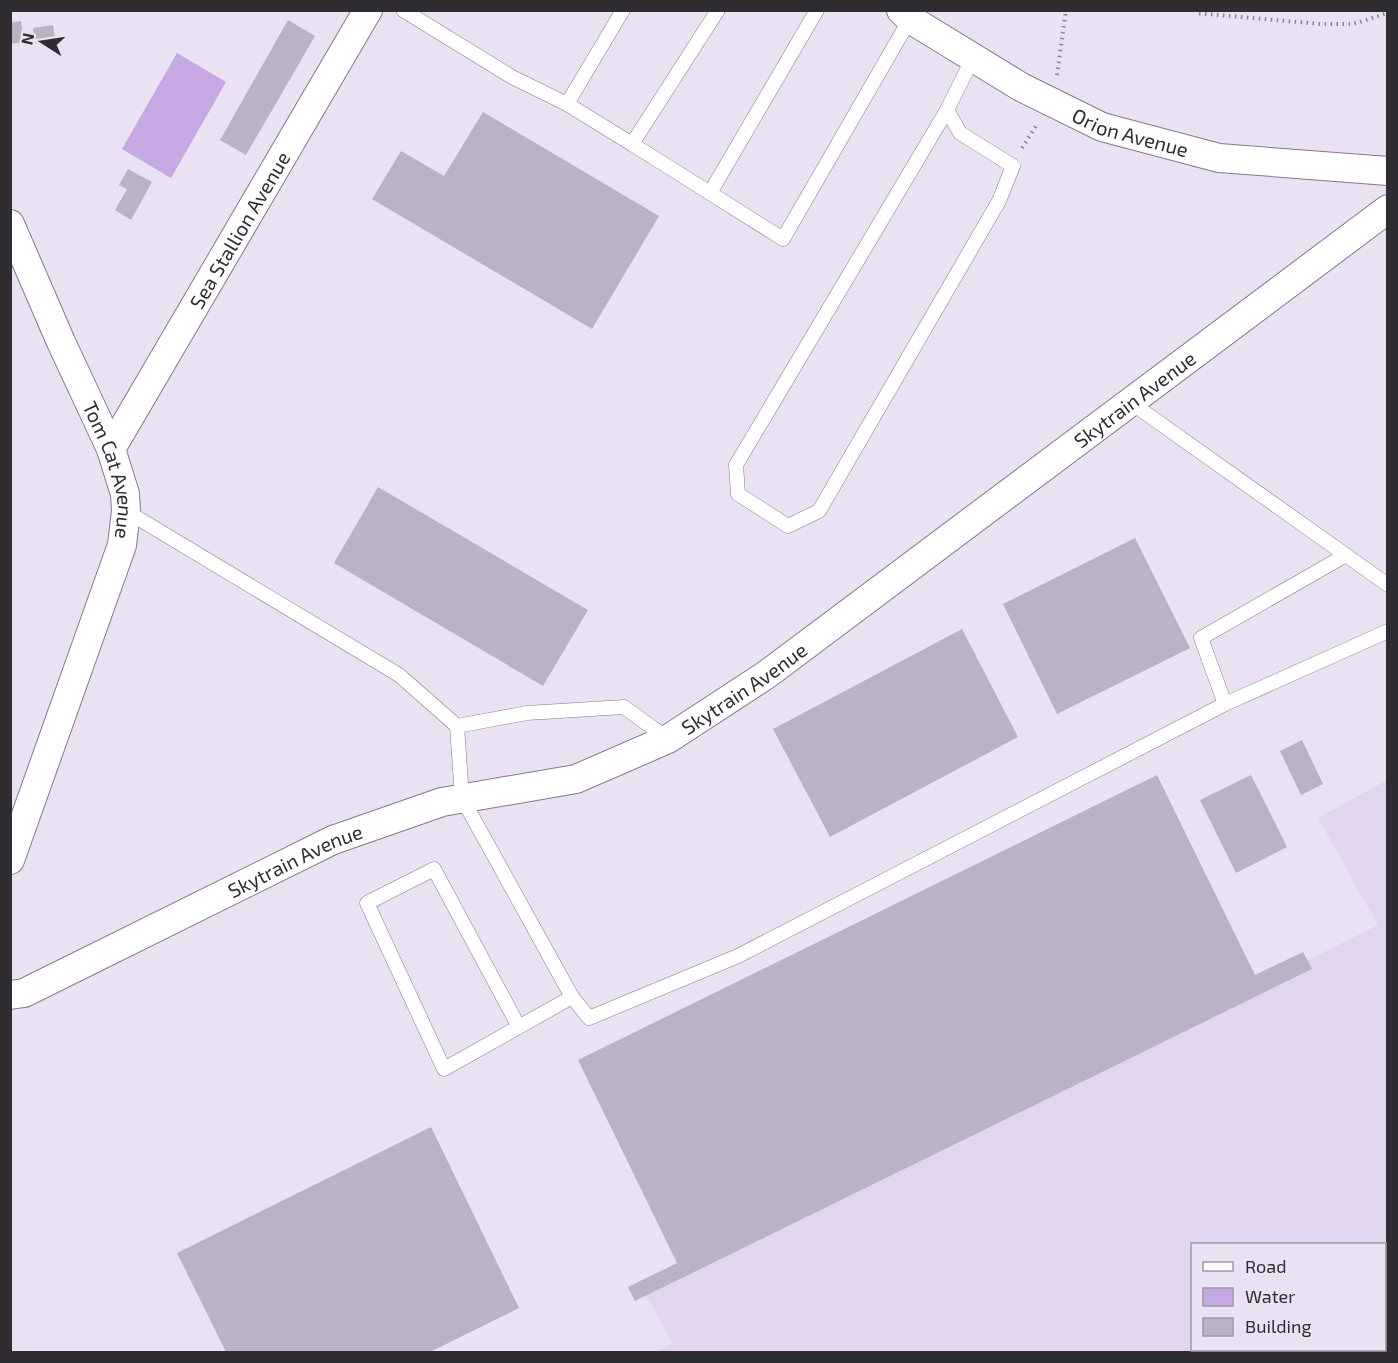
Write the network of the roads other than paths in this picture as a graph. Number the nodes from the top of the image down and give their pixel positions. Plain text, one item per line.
1 (368, 10) edge
2 (403, 10) edge
3 (623, 10) edge
4 (718, 10) edge
5 (818, 10) edge
6 (906, 15) edge
7 (973, 58) junction
8 (567, 104) junction
9 (947, 110) junction
10 (632, 144) junction
11 (1388, 171) edge
12 (710, 193) junction
13 (1388, 209) edge
14 (10, 224) edge
15 (1130, 402) junction
16 (111, 449) junction
17 (126, 511) junction
18 (1346, 555) junction
19 (1388, 585) edge
20 (1388, 631) edge
21 (1225, 704) junction
22 (458, 726) junction
23 (668, 739) junction
24 (462, 798) junction
25 (10, 860) edge
26 (10, 994) edge
27 (572, 997) junction
28 (519, 1027) junction

1 - 16 street, Sea Stallion Avenue
2 - 8 lane
3 - 8 lane
4 - 10 lane
5 - 12 lane
6 - 7 street, Orion Avenue
6 - 12 lane
7 - 9 lane
7 - 11 street, Orion Avenue
8 - 10 lane
9 - 9 lane
10 - 12 lane
13 - 15 street, Skytrain Avenue
14 - 16 street, Tom Cat Avenue
15 - 18 lane
15 - 23 street, Skytrain Avenue
16 - 17 street, Tom Cat Avenue
17 - 22 lane
17 - 25 street, Tom Cat Avenue
18 - 19 lane
18 - 21 lane
20 - 21 lane
21 - 27 lane
22 - 23 lane
22 - 24 lane
23 - 24 street, Skytrain Avenue
24 - 26 street, Skytrain Avenue
24 - 27 lane
27 - 28 lane
28 - 28 lane

